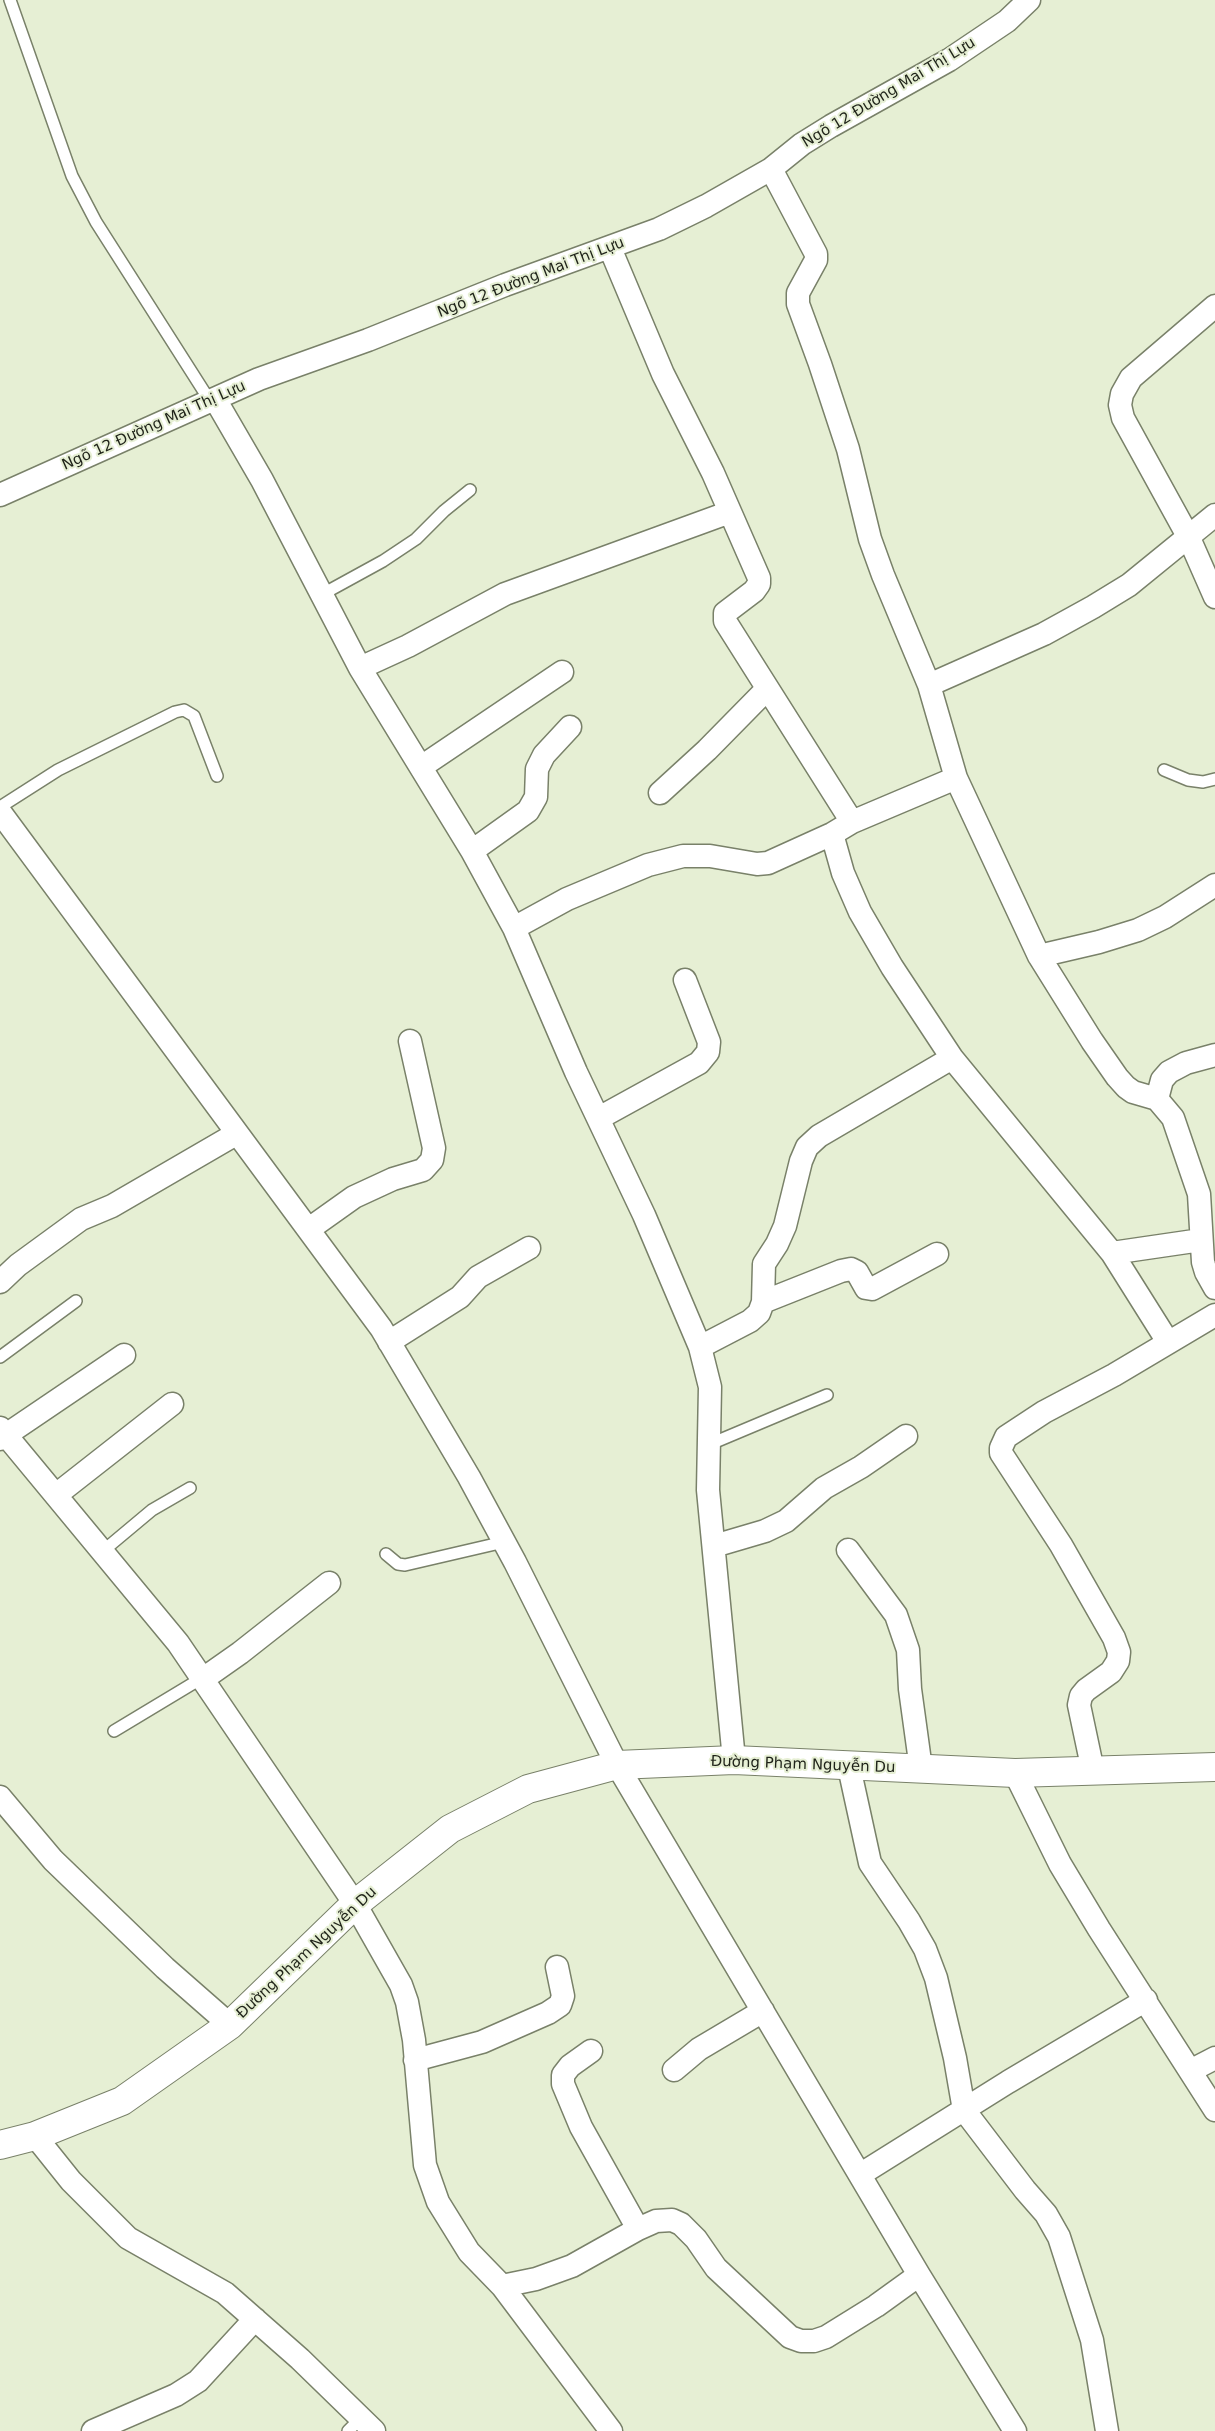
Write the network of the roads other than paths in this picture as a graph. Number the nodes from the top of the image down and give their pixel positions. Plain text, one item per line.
1 (10, 0) edge
2 (1029, 0) edge
3 (771, 169) junction
4 (610, 248) junction
5 (1215, 306) edge
6 (213, 400) junction
7 (470, 490) dead end
8 (0, 495) edge
9 (730, 512) junction
10 (1215, 515) edge
11 (1189, 538) junction
12 (321, 596) junction
13 (1215, 597) edge
14 (360, 668) junction
15 (562, 672) dead end
16 (929, 684) junction
17 (767, 689) junction
18 (570, 727) dead end
19 (420, 768) junction
20 (1164, 770) dead end
21 (217, 776) dead end
22 (956, 778) junction
23 (1215, 778) edge
24 (660, 793) dead end
25 (0, 807) edge
26 (0, 812) edge
27 (852, 822) junction
28 (832, 834) junction
29 (472, 851) junction
30 (1215, 885) edge
31 (514, 928) junction
32 (1039, 956) junction
33 (685, 980) dead end
34 (410, 1041) dead end
35 (1215, 1055) edge
36 (952, 1058) junction
37 (1157, 1099) junction
38 (599, 1118) junction
39 (236, 1134) junction
40 (309, 1229) junction
41 (1202, 1240) junction
42 (528, 1248) dead end
43 (1112, 1253) junction
44 (937, 1254) dead end
45 (0, 1282) edge
46 (1215, 1288) edge
47 (76, 1301) dead end
48 (763, 1302) junction
49 (1215, 1315) edge
50 (389, 1342) junction
51 (1168, 1342) junction
52 (700, 1347) junction
53 (124, 1355) dead end
54 (0, 1357) edge
55 (826, 1395) dead end
56 (172, 1404) dead end
57 (2, 1434) edge
58 (906, 1436) dead end
59 (708, 1445) junction
60 (190, 1488) dead end
61 (56, 1495) junction
62 (504, 1542) junction
63 (714, 1546) junction
64 (848, 1550) dead end
65 (103, 1551) junction
66 (386, 1554) dead end
67 (329, 1583) dead end
68 (202, 1678) junction
69 (114, 1731) dead end
70 (734, 1760) junction
71 (617, 1765) junction
72 (849, 1767) junction
73 (1215, 1767) edge
74 (921, 1769) junction
75 (1093, 1771) junction
76 (1015, 1774) junction
77 (0, 1797) edge
78 (355, 1904) junction
79 (557, 1967) dead end
80 (1146, 2000) junction
81 (763, 2011) junction
82 (230, 2025) junction
83 (591, 2051) dead end
84 (1215, 2058) edge
85 (415, 2060) junction
86 (674, 2070) dead end
87 (1190, 2071) junction
88 (964, 2110) junction
89 (1215, 2110) edge
90 (35, 2136) junction
91 (0, 2144) edge
92 (860, 2174) junction
93 (638, 2229) junction
94 (919, 2275) junction
95 (502, 2286) junction
96 (255, 2319) junction
97 (361, 2427) edge
98 (93, 2431) edge
99 (611, 2431) edge
100 (1016, 2431) edge
101 (1107, 2431) edge

1 - 6 lane
2 - 3 street, Ngõ 12 Đường Mai Thị Lựu
3 - 4 street, Ngõ 12 Đường Mai Thị Lựu
3 - 16 street
4 - 6 street, Ngõ 12 Đường Mai Thị Lựu
4 - 9 street
5 - 11 street
6 - 8 street, Ngõ 12 Đường Mai Thị Lựu
6 - 12 street
7 - 12 lane
9 - 14 street
9 - 17 street
10 - 11 street
11 - 13 street
11 - 16 street
12 - 14 street
14 - 19 street
15 - 19 street
16 - 22 street
17 - 24 street
17 - 27 street
18 - 29 street
19 - 29 street
20 - 23 lane
21 - 25 lane
22 - 27 street
22 - 32 street
26 - 39 street
27 - 28 street
28 - 31 street
28 - 36 street
29 - 31 street
30 - 32 street
31 - 38 street
32 - 37 street
33 - 38 street
34 - 40 street
35 - 37 street
36 - 43 street
36 - 48 street
37 - 41 street
38 - 52 street
39 - 40 street
39 - 45 street
40 - 50 street
41 - 43 street
41 - 46 street
42 - 50 street
43 - 51 street
44 - 48 street
47 - 54 lane
48 - 52 street
49 - 51 street
50 - 62 street
51 - 75 street
52 - 59 street
53 - 57 street
55 - 59 lane
56 - 61 street
57 - 61 street
58 - 63 street
59 - 63 street
60 - 65 lane
61 - 65 street
62 - 66 lane
62 - 71 street
63 - 70 street
64 - 74 street
65 - 68 street
67 - 68 street
68 - 69 lane
68 - 78 street
70 - 71 main road, Đường Phạm Nguyễn Du
70 - 72 main road, Đường Phạm Nguyễn Du
71 - 78 main road, Đường Phạm Nguyễn Du
71 - 81 street
72 - 74 main road, Đường Phạm Nguyễn Du
72 - 88 street
73 - 75 main road, Đường Phạm Nguyễn Du
74 - 76 main road, Đường Phạm Nguyễn Du
75 - 76 main road, Đường Phạm Nguyễn Du
76 - 80 street
77 - 82 street
78 - 82 main road, Đường Phạm Nguyễn Du
78 - 85 street
79 - 85 street
80 - 87 street
80 - 88 street
81 - 86 street
81 - 92 street
82 - 90 main road, Đường Phạm Nguyễn Du
83 - 93 street
84 - 87 street
85 - 95 street
87 - 89 street
88 - 92 street
88 - 101 street
90 - 91 main road, Đường Phạm Nguyễn Du
90 - 96 street
92 - 94 street
93 - 94 street
93 - 95 street
94 - 100 street
95 - 99 street
96 - 97 street
96 - 98 street

